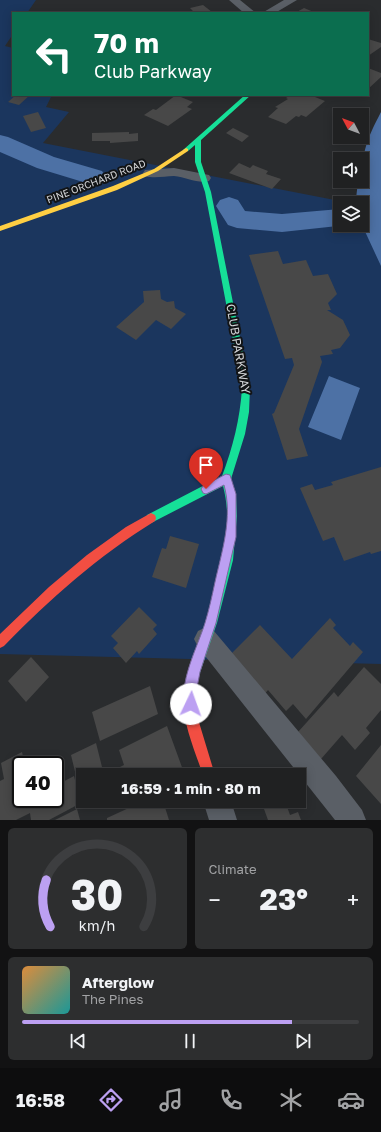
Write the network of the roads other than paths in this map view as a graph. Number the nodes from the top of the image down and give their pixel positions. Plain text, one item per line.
1 (234, 0) edge
2 (292, 0) edge
3 (250, 12) edge
4 (269, 12) edge
5 (247, 96) edge
6 (198, 139) junction
7 (150, 173) junction
8 (204, 178) junction
9 (0, 229) edge
10 (226, 479) junction
11 (206, 638) junction
12 (0, 642) edge
13 (207, 768) edge
14 (219, 808) edge
15 (223, 820) edge
16 (352, 820) edge

1 - 3 street
2 - 4 street
5 - 6 street, PINE ORCHARD ROAD
6 - 7 street, PINE ORCHARD ROAD
6 - 8 street, CLUB PARKWAY
7 - 8 street
7 - 9 street, PINE ORCHARD ROAD
8 - 10 street, CLUB PARKWAY
10 - 11 street
10 - 12 street
11 - 13 street
11 - 16 street
14 - 15 street

